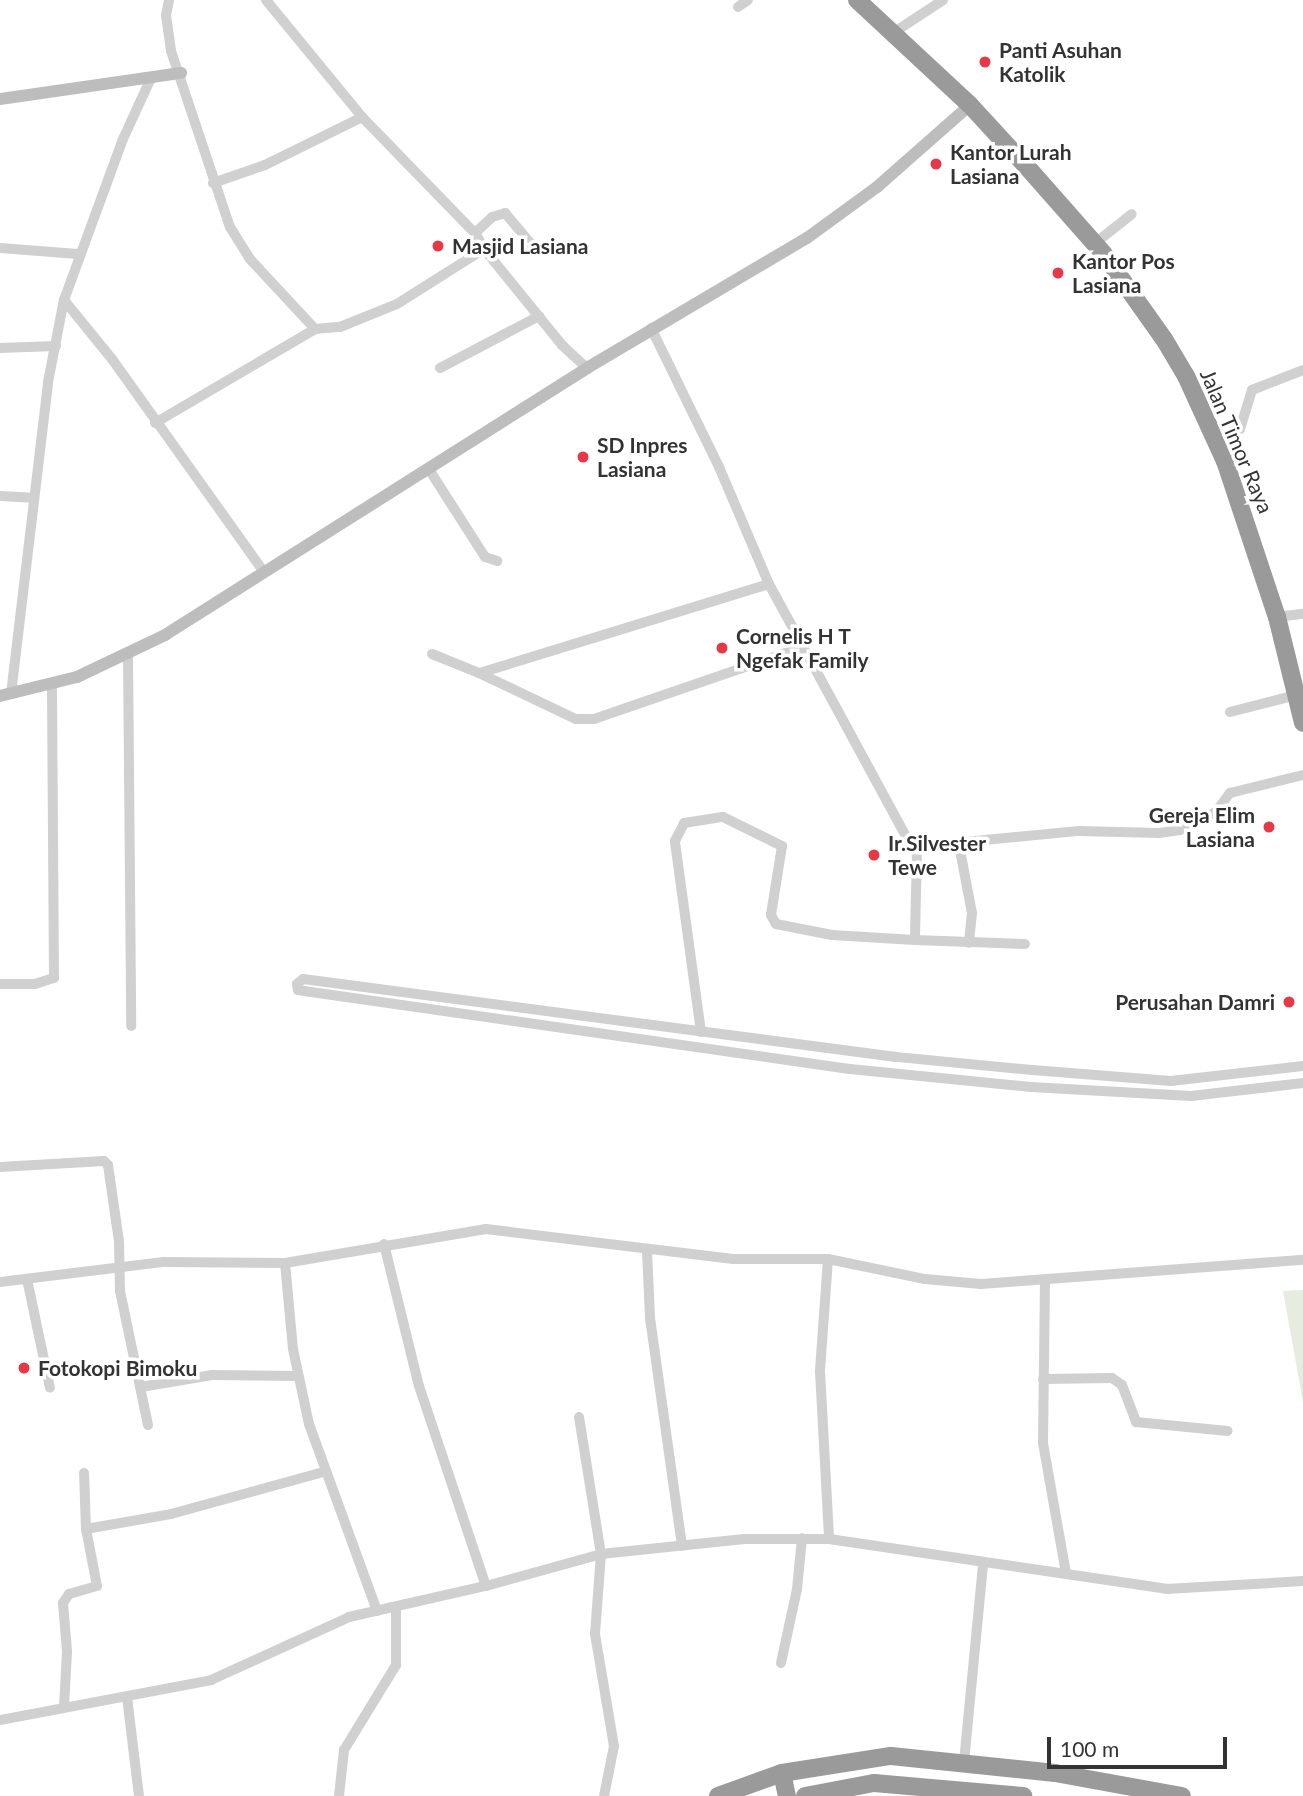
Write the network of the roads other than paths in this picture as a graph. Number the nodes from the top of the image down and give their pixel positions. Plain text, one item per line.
1 (169, 0) edge
2 (266, 0) edge
3 (748, 0) edge
4 (857, 0) edge
5 (943, 0) edge
6 (738, 7) dead end
7 (893, 33) junction
8 (181, 73) junction
9 (151, 78) junction
10 (0, 99) edge
11 (970, 105) junction
12 (362, 117) junction
13 (214, 183) junction
14 (1132, 214) dead end
15 (475, 233) junction
16 (1094, 244) junction
17 (0, 248) edge
18 (484, 249) junction
19 (538, 252) dead end
20 (78, 254) junction
21 (64, 300) junction
22 (538, 316) junction
23 (651, 328) junction
24 (315, 329) junction
25 (55, 346) junction
26 (0, 348) edge
27 (440, 368) dead end
28 (587, 368) junction
29 (1303, 370) edge
30 (155, 423) junction
31 (1216, 439) junction
32 (430, 471) junction
33 (0, 496) edge
34 (33, 498) junction
35 (497, 561) dead end
36 (264, 572) junction
37 (769, 584) junction
38 (1303, 614) edge
39 (1277, 617) junction
40 (803, 647) junction
41 (432, 653) dead end
42 (128, 655) junction
43 (479, 673) junction
44 (52, 686) junction
45 (6, 695) edge
46 (1296, 695) junction
47 (1230, 712) dead end
48 (1303, 723) edge
49 (1303, 775) edge
50 (959, 845) junction
51 (917, 849) junction
52 (915, 940) junction
53 (969, 943) junction
54 (1025, 944) dead end
55 (0, 984) edge
56 (131, 1026) dead end
57 (701, 1032) junction
58 (896, 1057) junction
59 (1303, 1066) edge
60 (895, 1073) junction
61 (1303, 1083) edge
62 (0, 1167) edge
63 (384, 1244) junction
64 (648, 1251) junction
65 (828, 1259) junction
66 (1303, 1260) edge
67 (285, 1263) junction
68 (118, 1268) junction
69 (27, 1279) junction
70 (1045, 1280) junction
71 (0, 1282) edge
72 (297, 1376) junction
73 (1043, 1379) junction
74 (141, 1387) junction
75 (50, 1388) dead end
76 (579, 1417) dead end
77 (148, 1425) dead end
78 (1228, 1431) dead end
79 (324, 1472) junction
80 (84, 1473) dead end
81 (86, 1529) junction
82 (802, 1538) junction
83 (829, 1539) junction
84 (682, 1546) junction
85 (601, 1554) junction
86 (983, 1563) junction
87 (1066, 1574) junction
88 (1303, 1581) edge
89 (486, 1586) junction
90 (396, 1607) junction
91 (377, 1611) junction
92 (781, 1663) dead end
93 (127, 1698) junction
94 (64, 1707) junction
95 (0, 1720) edge
96 (964, 1762) junction
97 (782, 1773) junction
98 (139, 1796) edge
99 (339, 1796) edge
100 (604, 1796) edge
101 (718, 1796) edge
102 (788, 1796) edge
103 (804, 1796) edge
104 (1023, 1796) edge
105 (1182, 1796) edge

1 - 8 street
2 - 12 street
3 - 6 street
4 - 7 highway, Jalan Timor Raya
5 - 7 street
7 - 11 highway, Jalan Timor Raya
8 - 9 street
8 - 13 street
9 - 10 street
9 - 20 street
11 - 16 highway, Jalan Timor Raya
11 - 23 street
12 - 13 street
12 - 15 street
13 - 24 street
14 - 16 street
15 - 18 street
15 - 19 street
16 - 31 highway, Jalan Timor Raya
17 - 20 street
18 - 22 street
18 - 24 street
20 - 21 street
21 - 25 street
21 - 30 street
22 - 27 street
22 - 28 street
23 - 28 street
23 - 37 street
24 - 30 street
25 - 26 street
25 - 34 street
28 - 32 street
29 - 31 street
30 - 36 street
31 - 39 highway, Jalan Timor Raya
32 - 35 street
32 - 36 street
33 - 34 street
34 - 45 street
36 - 42 street
37 - 40 street
37 - 43 street
38 - 39 street
39 - 46 highway, Jalan Timor Raya
40 - 43 street
40 - 51 street
41 - 43 street
42 - 44 street
42 - 56 street
44 - 45 street
44 - 55 street
46 - 47 street
46 - 48 highway, Jalan Timor Raya
49 - 50 street
50 - 51 street
50 - 53 street
51 - 52 street
52 - 53 street
52 - 57 street
53 - 54 street
57 - 58 street
57 - 60 street
58 - 59 street
58 - 60 street
60 - 61 street
62 - 68 street
63 - 64 street
63 - 67 street
63 - 89 street
64 - 65 street
64 - 84 street
65 - 70 street
65 - 83 street
66 - 70 street
67 - 68 street
67 - 72 street
68 - 69 street
68 - 74 street
69 - 71 street
69 - 75 street
70 - 73 street
72 - 74 street
72 - 79 street
73 - 78 street
73 - 87 street
74 - 77 street
76 - 85 street
79 - 81 street
79 - 91 street
80 - 81 street
81 - 94 street
82 - 83 street
82 - 84 street
82 - 92 street
83 - 86 street
84 - 85 street
85 - 89 street
85 - 100 street
86 - 87 street
86 - 96 street
87 - 88 street
89 - 90 street
90 - 91 street
90 - 99 street
91 - 93 street
93 - 94 street
93 - 98 street
94 - 95 street
96 - 97 highway
96 - 105 highway
97 - 101 highway
97 - 102 highway
103 - 104 highway

